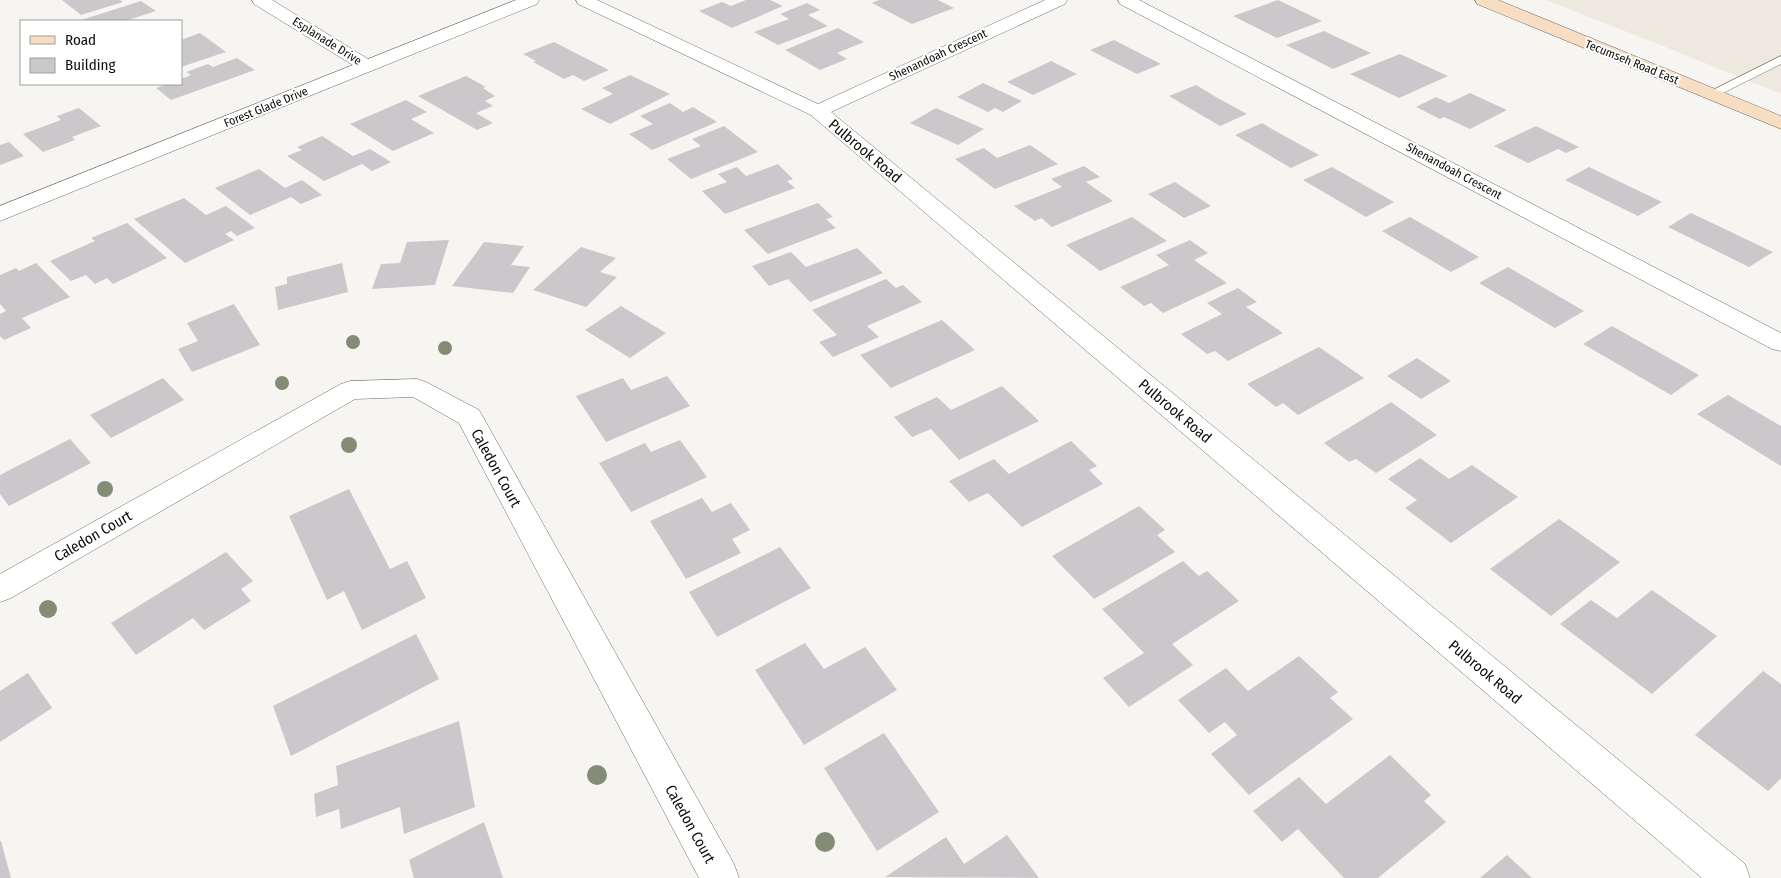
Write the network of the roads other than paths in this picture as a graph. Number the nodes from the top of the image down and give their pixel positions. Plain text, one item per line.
1 (260, 0) edge
2 (531, 0) edge
3 (584, 0) edge
4 (1059, 0) edge
5 (1126, 0) edge
6 (1483, 0) edge
7 (1781, 59) edge
8 (368, 66) junction
9 (1712, 94) junction
10 (818, 110) junction
11 (1781, 123) edge
12 (0, 214) edge
13 (1781, 343) edge
14 (0, 589) edge
15 (720, 878) edge
16 (1731, 878) edge

1 - 8 street, Esplanade Drive
2 - 8 street, Forest Glade Drive
3 - 10 street, Pulbrook Road
4 - 10 street, Shenandoah Crescent
5 - 13 street, Shenandoah Crescent
6 - 9 main road, Tecumseh Road East
7 - 9 lane
8 - 12 street, Forest Glade Drive
9 - 11 main road, Tecumseh Road East
10 - 16 street, Pulbrook Road
14 - 15 street, Caledon Court

